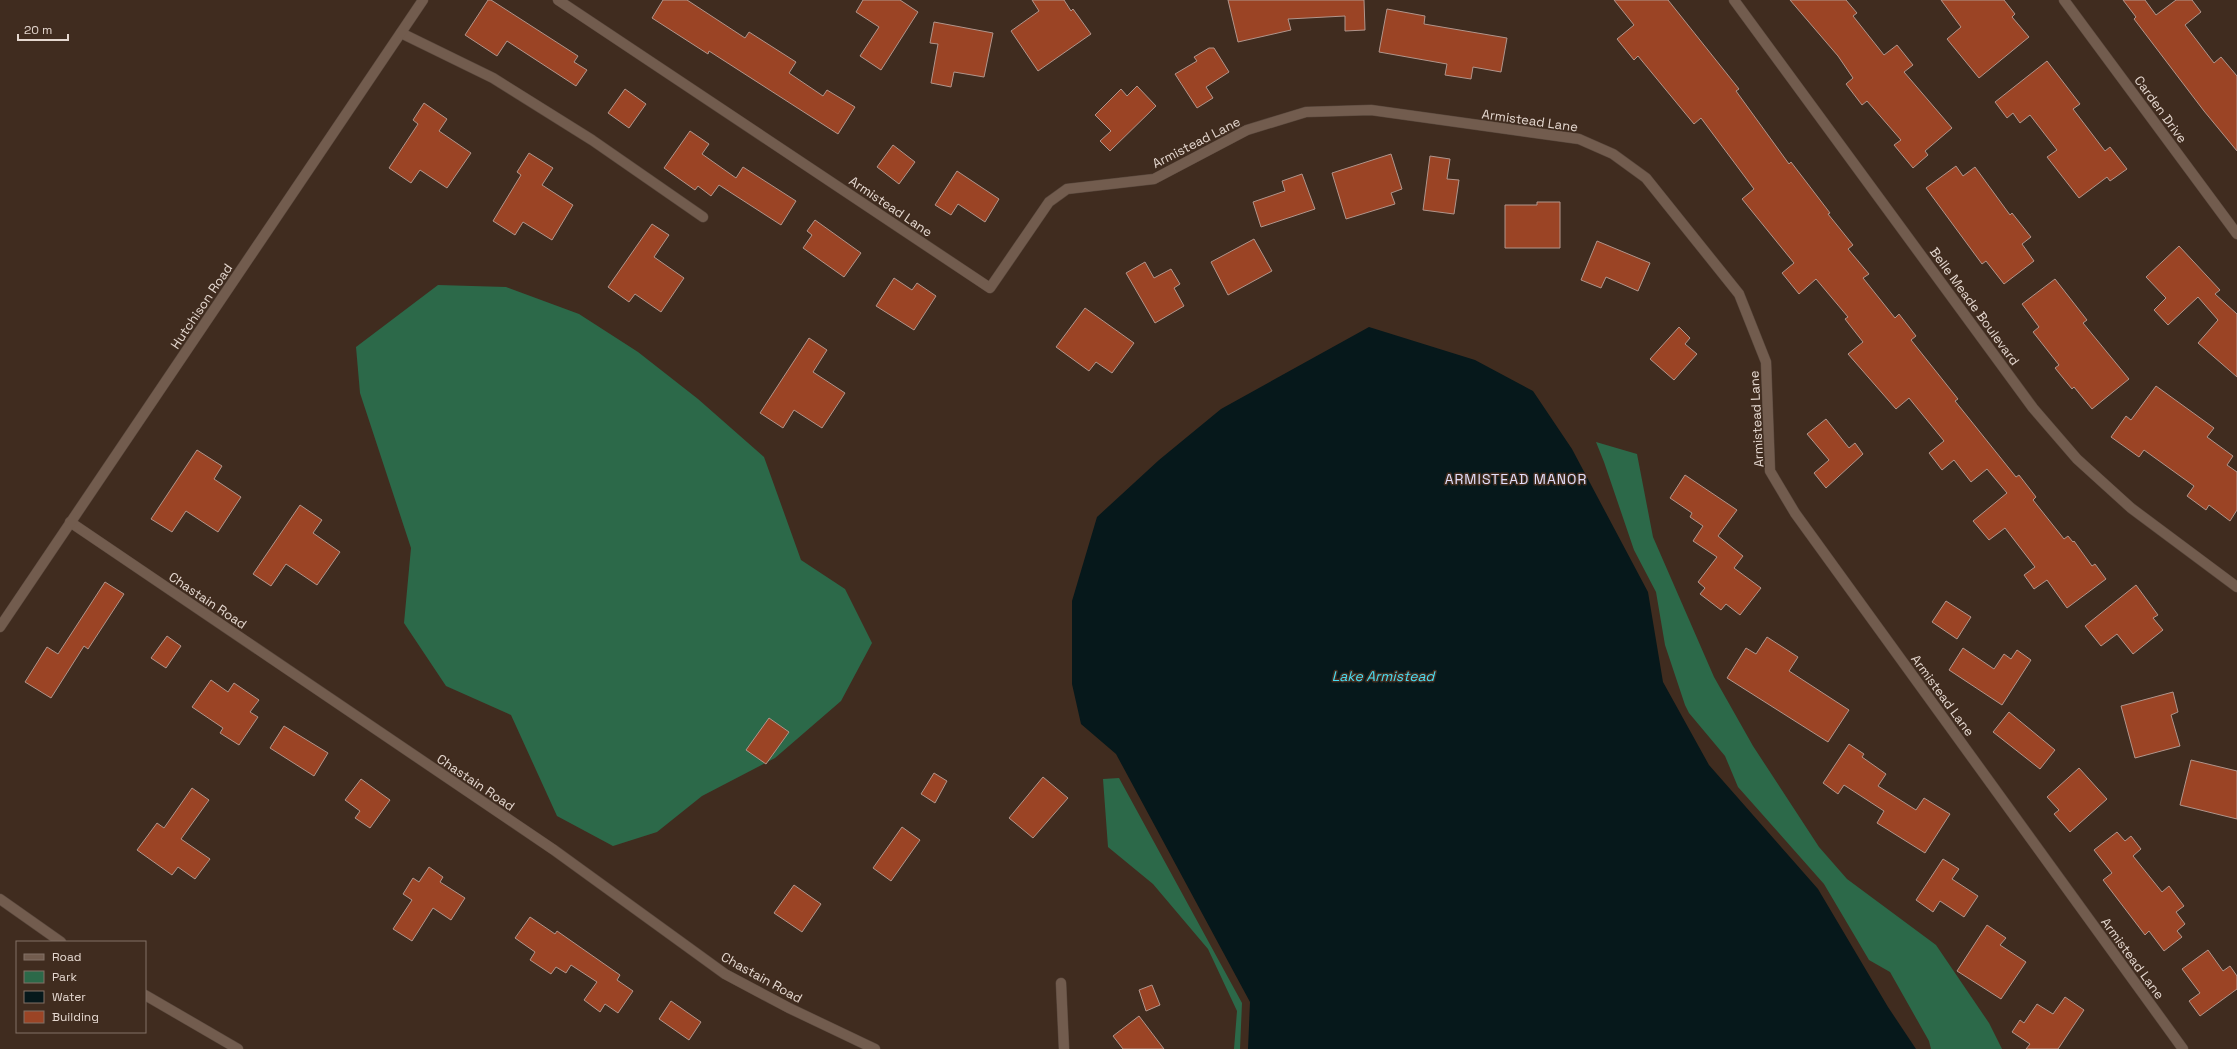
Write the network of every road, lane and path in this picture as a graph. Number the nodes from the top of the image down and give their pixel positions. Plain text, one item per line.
1 (423, 0) edge
2 (558, 0) edge
3 (1734, 0) edge
4 (2064, 0) edge
5 (401, 33) junction
6 (703, 217) dead end
7 (2237, 234) edge
8 (70, 522) junction
9 (2237, 587) edge
10 (0, 627) edge
11 (0, 899) edge
12 (60, 941) edge
13 (1061, 982) dead end
14 (146, 996) edge
15 (238, 1049) edge
16 (875, 1049) edge
17 (1064, 1049) edge
18 (2183, 1049) edge

1 - 5 street, Hutchison Road
2 - 18 street, Armistead Lane
3 - 9 street, Belle Meade Boulevard
4 - 7 street, Carden Drive
5 - 6 street
5 - 8 street, Hutchison Road
8 - 10 street, Hutchison Road
8 - 16 street, Chastain Road
11 - 12 street
13 - 17 street
14 - 15 street

